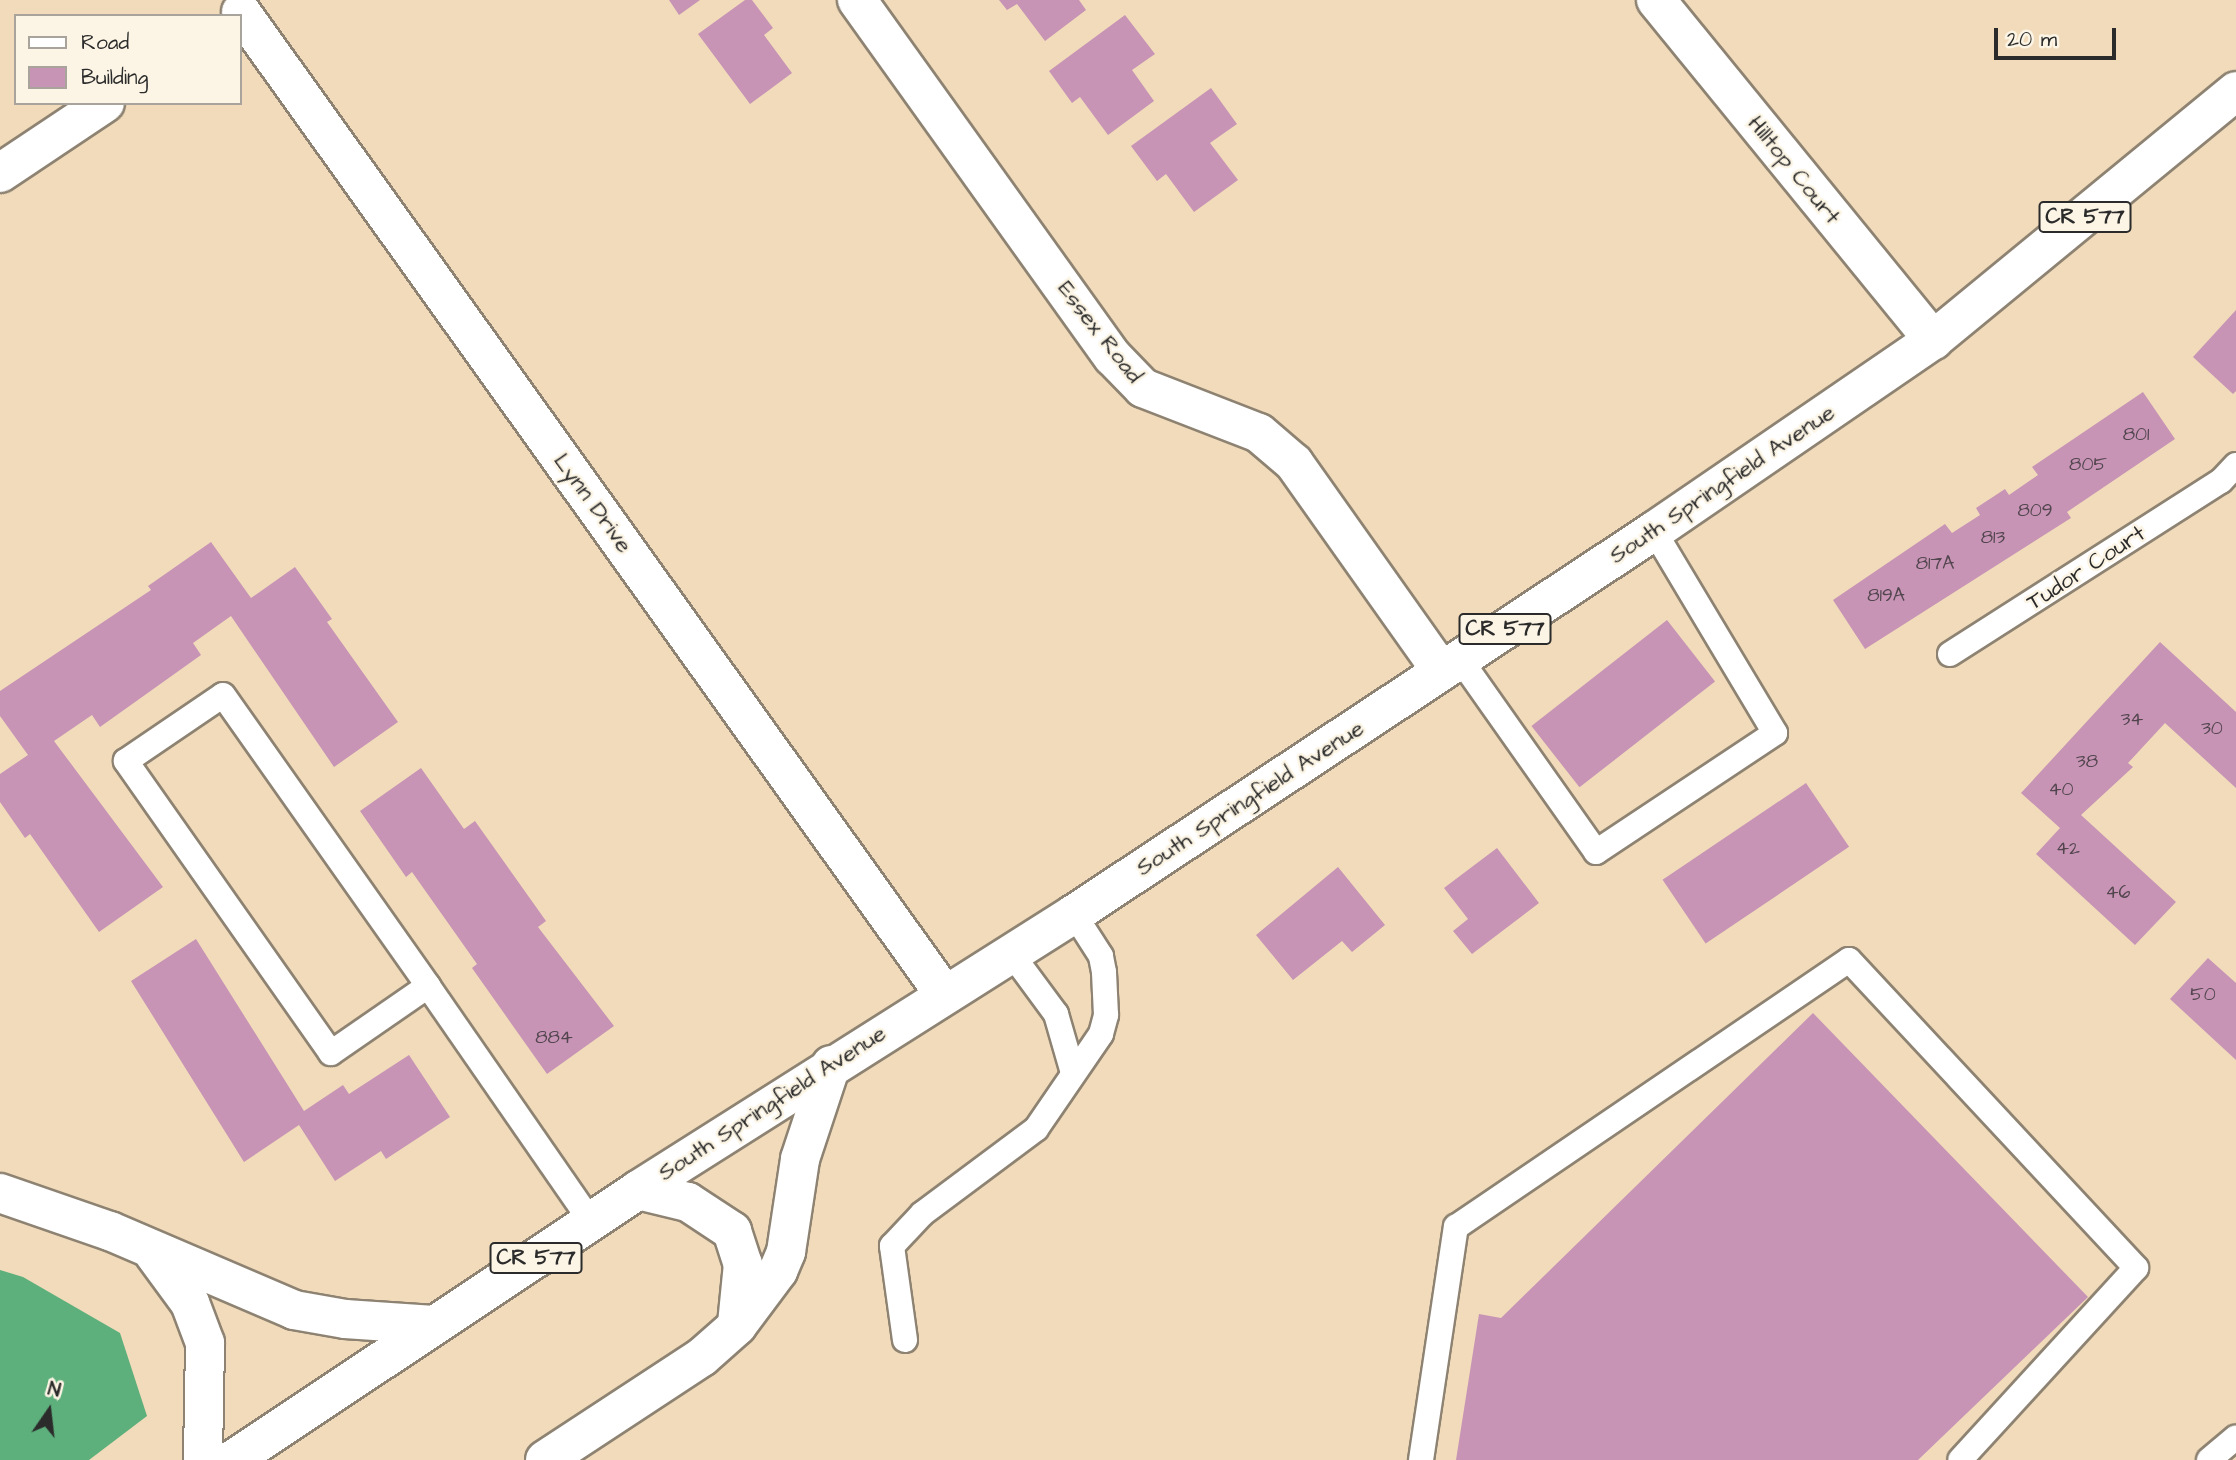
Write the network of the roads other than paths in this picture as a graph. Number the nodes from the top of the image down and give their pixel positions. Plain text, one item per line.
1 (857, 0) edge
2 (1656, 0) edge
3 (246, 9) edge
4 (2236, 91) edge
5 (102, 105) edge
6 (0, 173) edge
7 (1933, 340) junction
8 (2231, 480) edge
9 (1654, 531) junction
10 (1950, 654) dead end
11 (1450, 665) junction
12 (1074, 914) junction
13 (1011, 953) junction
14 (428, 986) junction
15 (944, 995) junction
16 (831, 1065) junction
17 (1073, 1073) junction
18 (638, 1190) junction
19 (0, 1193) edge
20 (591, 1222) junction
21 (150, 1250) junction
22 (434, 1325) junction
23 (737, 1326) junction
24 (905, 1340) dead end
25 (2236, 1437) edge
26 (203, 1460) edge
27 (232, 1460) edge
28 (545, 1460) edge
29 (1421, 1460) edge
30 (1960, 1460) edge
31 (2209, 1460) edge

1 - 11 main road, Essex Road
2 - 7 main road, Hilltop Court
3 - 15 main road, Lynn Drive
4 - 7 main road, South Springfield Avenue / CR 577
5 - 6 main road
7 - 9 main road, South Springfield Avenue / CR 577
8 - 10 lane, Tudor Court
9 - 11 main road, South Springfield Avenue / CR 577
9 - 11 lane
11 - 12 main road, South Springfield Avenue / CR 577
12 - 13 main road, South Springfield Avenue / CR 577
12 - 17 lane
13 - 15 main road, South Springfield Avenue / CR 577
13 - 17 lane
14 - 14 lane
14 - 20 lane
15 - 16 main road, South Springfield Avenue / CR 577
16 - 18 main road, South Springfield Avenue / CR 577
16 - 23 main road
17 - 24 lane
18 - 20 main road, South Springfield Avenue / CR 577
18 - 23 main road
19 - 21 main road
20 - 22 main road, South Springfield Avenue / CR 577
21 - 22 main road
21 - 26 main road
22 - 27 main road, South Springfield Avenue / CR 577
23 - 28 main road
25 - 31 lane
29 - 30 lane

